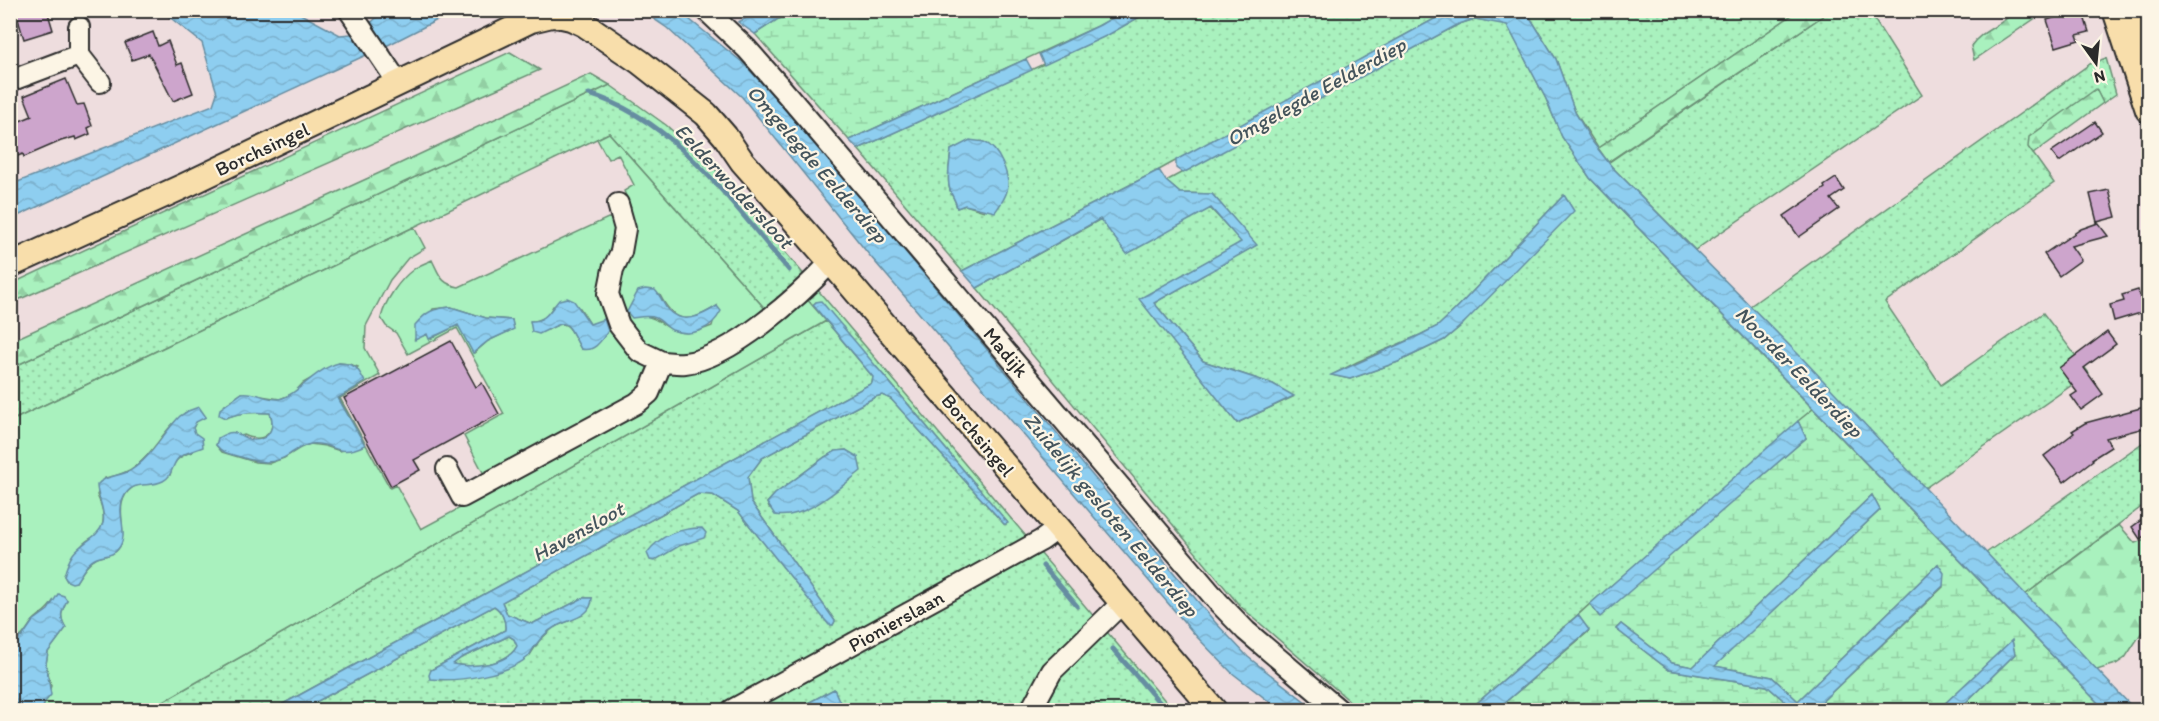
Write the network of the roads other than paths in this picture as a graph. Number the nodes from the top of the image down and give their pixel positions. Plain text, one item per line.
1 (706, 10) edge
2 (2115, 10) edge
3 (2133, 10) edge
4 (353, 14) edge
5 (79, 27) dead end
6 (79, 55) junction
7 (2148, 79) edge
8 (10, 81) edge
9 (100, 82) dead end
10 (399, 84) junction
11 (2148, 110) edge
12 (618, 204) dead end
13 (831, 262) junction
14 (10, 265) edge
15 (662, 362) junction
16 (447, 469) dead end
17 (1057, 529) junction
18 (1122, 603) junction
19 (732, 711) edge
20 (1031, 711) edge
21 (1214, 711) edge
22 (1339, 711) edge

1 - 22 street, Madijk
2 - 11 main road
3 - 7 main road
4 - 10 street
5 - 6 street
6 - 8 street
6 - 9 street
10 - 13 main road, Borchsingel
10 - 14 main road, Borchsingel
12 - 15 street
13 - 15 street
13 - 17 main road, Borchsingel
15 - 16 street
17 - 18 main road, Borchsingel
17 - 19 street, Pionierslaan
18 - 20 street
18 - 21 main road, Borchsingel

